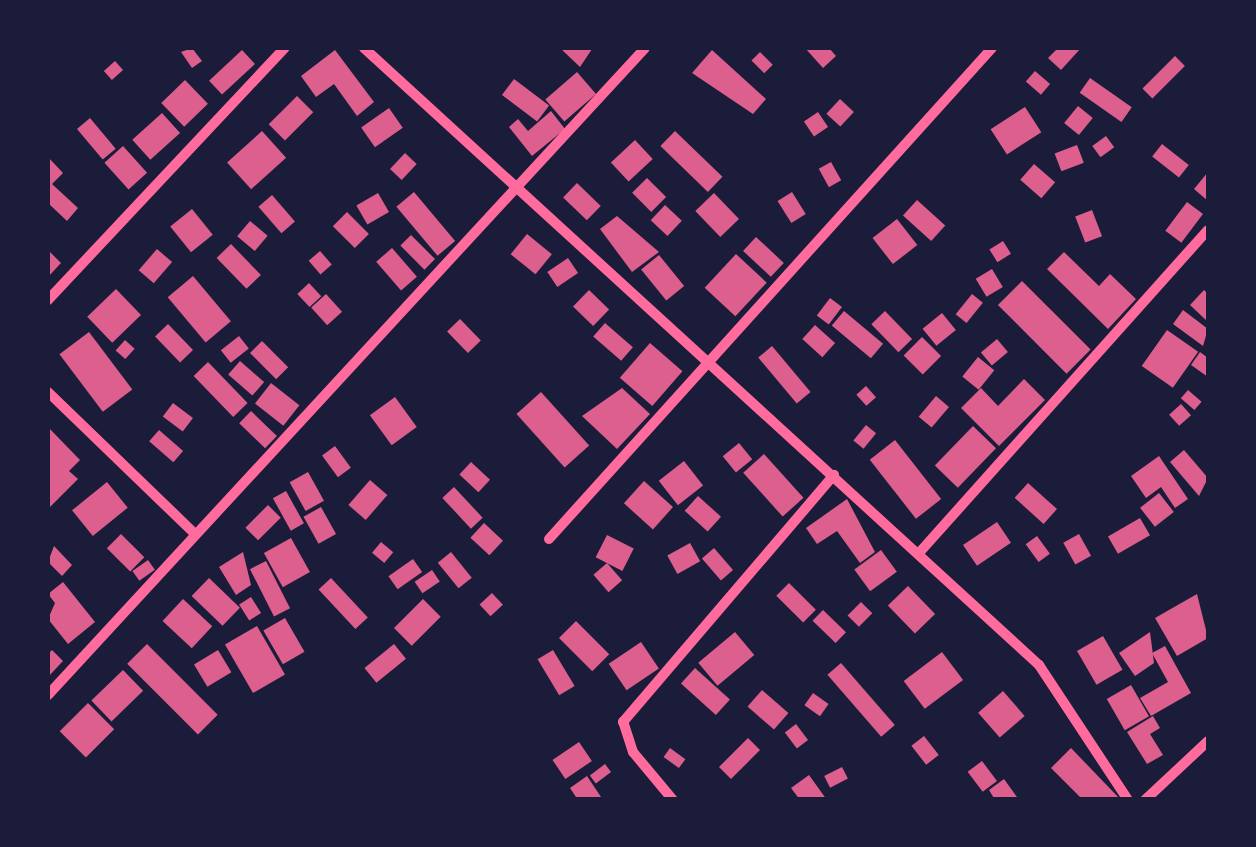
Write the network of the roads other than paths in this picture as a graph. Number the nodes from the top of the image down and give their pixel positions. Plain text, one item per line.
1 (285, 48) edge
2 (364, 48) edge
3 (645, 48) edge
4 (992, 48) edge
5 (510, 184) junction
6 (1208, 230) edge
7 (48, 300) edge
8 (704, 366) junction
9 (48, 392) edge
10 (834, 475) junction
11 (194, 533) junction
12 (549, 539) dead end
13 (919, 553) junction
14 (48, 694) edge
15 (1208, 741) edge
16 (673, 800) edge
17 (1128, 800) edge
18 (1145, 800) edge

1 - 7 street
2 - 5 street
3 - 5 street
4 - 8 street
5 - 8 street
5 - 11 street
6 - 13 street
8 - 10 street
8 - 12 street
9 - 11 street
10 - 13 street
10 - 16 street
11 - 14 street
13 - 17 street
15 - 18 street

